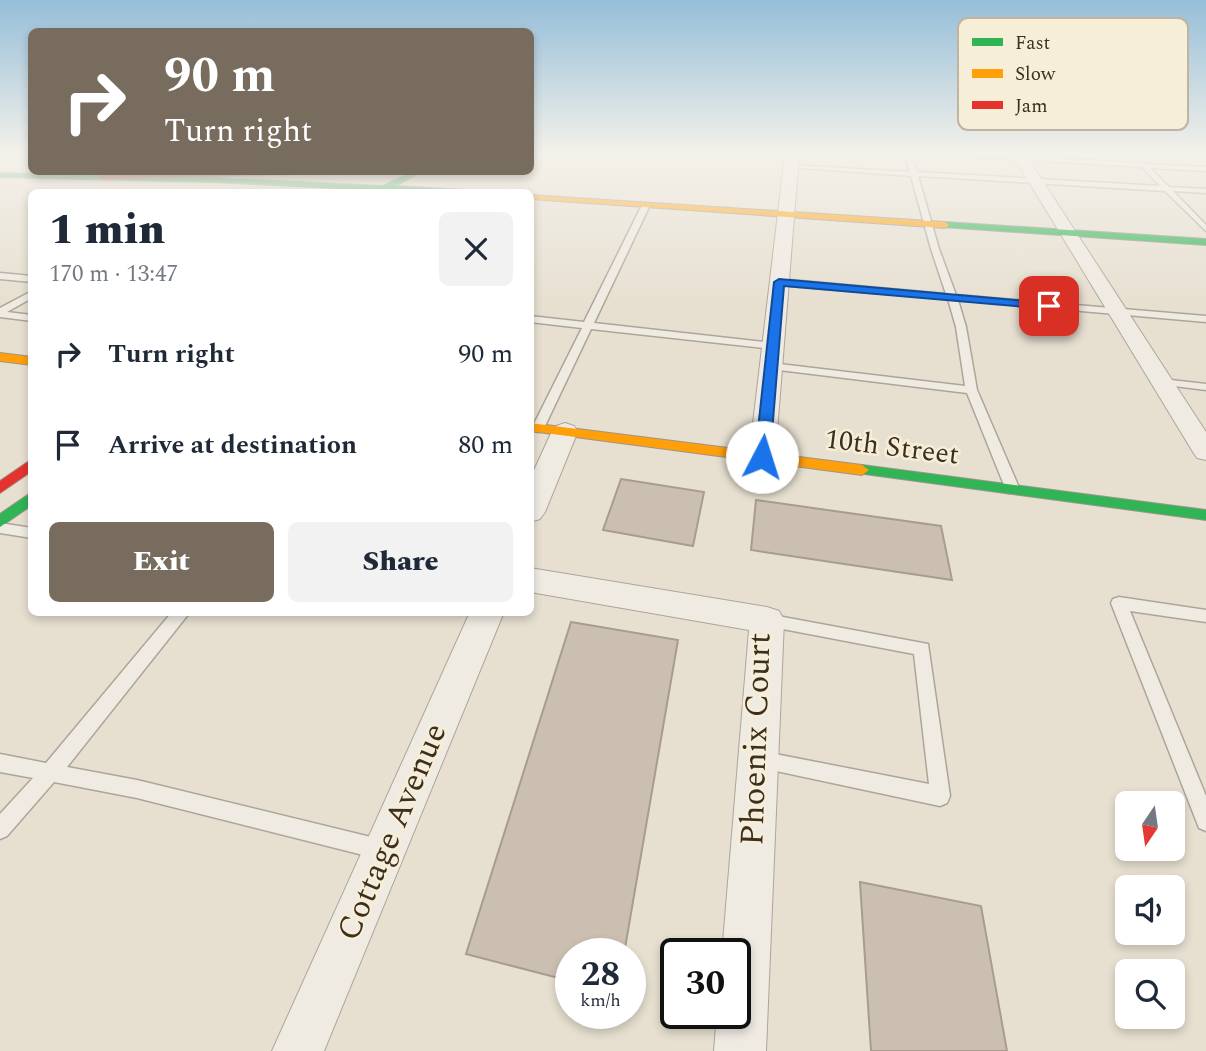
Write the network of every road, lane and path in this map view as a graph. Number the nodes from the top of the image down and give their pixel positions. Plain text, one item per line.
1 (618, 203) edge
2 (787, 203) edge
3 (923, 203) edge
4 (1049, 203) edge
5 (1181, 203) edge
6 (646, 205) junction
7 (786, 214) junction
8 (928, 223) junction
9 (1206, 229) edge
10 (1067, 233) junction
11 (1206, 242) edge
12 (0, 276) edge
13 (28, 279) edge
14 (779, 282) junction
15 (28, 296) edge
16 (953, 299) junction
17 (1117, 311) junction
18 (0, 313) edge
19 (28, 317) edge
20 (534, 319) edge
21 (1206, 319) edge
22 (587, 324) junction
23 (772, 356) junction
24 (0, 357) edge
25 (28, 360) edge
26 (1162, 382) junction
27 (1206, 387) edge
28 (971, 390) junction
29 (534, 427) edge
30 (565, 431) junction
31 (1206, 452) edge
32 (762, 457) junction
33 (28, 466) edge
34 (0, 488) edge
35 (1013, 490) junction
36 (28, 500) edge
37 (534, 503) edge
38 (1206, 515) edge
39 (0, 522) edge
40 (0, 528) edge
41 (28, 532) edge
42 (534, 581) edge
43 (179, 616) edge
44 (484, 616) edge
45 (1206, 616) edge
46 (767, 620) junction
47 (758, 759) junction
48 (0, 762) edge
49 (49, 774) junction
50 (1206, 821) edge
51 (0, 829) edge
52 (384, 850) junction
53 (298, 1051) edge
54 (740, 1051) edge

1 - 6 street
2 - 7 street
3 - 8 lane
4 - 10 street
5 - 9 lane
6 - 7 street
6 - 22 lane
7 - 8 street
7 - 14 street
8 - 10 street
8 - 16 lane
10 - 11 street
10 - 17 street
12 - 13 lane
14 - 16 lane
14 - 23 street
15 - 18 lane
16 - 17 lane
16 - 28 lane
17 - 21 lane
17 - 26 street
18 - 19 lane
20 - 22 lane
22 - 23 lane
22 - 29 lane
23 - 28 lane
23 - 32 street
24 - 25 street
26 - 27 lane
26 - 31 street
28 - 35 lane
29 - 30 street, 10th Street
30 - 32 street, 10th Street
30 - 37 street
32 - 35 street, 10th Street
33 - 34 street
35 - 38 street, 10th Street
36 - 39 street
40 - 41 lane
42 - 46 street, Phoenix Court
43 - 49 lane
44 - 52 street, Cottage Avenue
45 - 50 lane
46 - 47 street, Phoenix Court
46 - 47 lane
47 - 54 street, Phoenix Court
48 - 49 lane
49 - 51 lane
49 - 52 lane
52 - 53 street, Cottage Avenue

